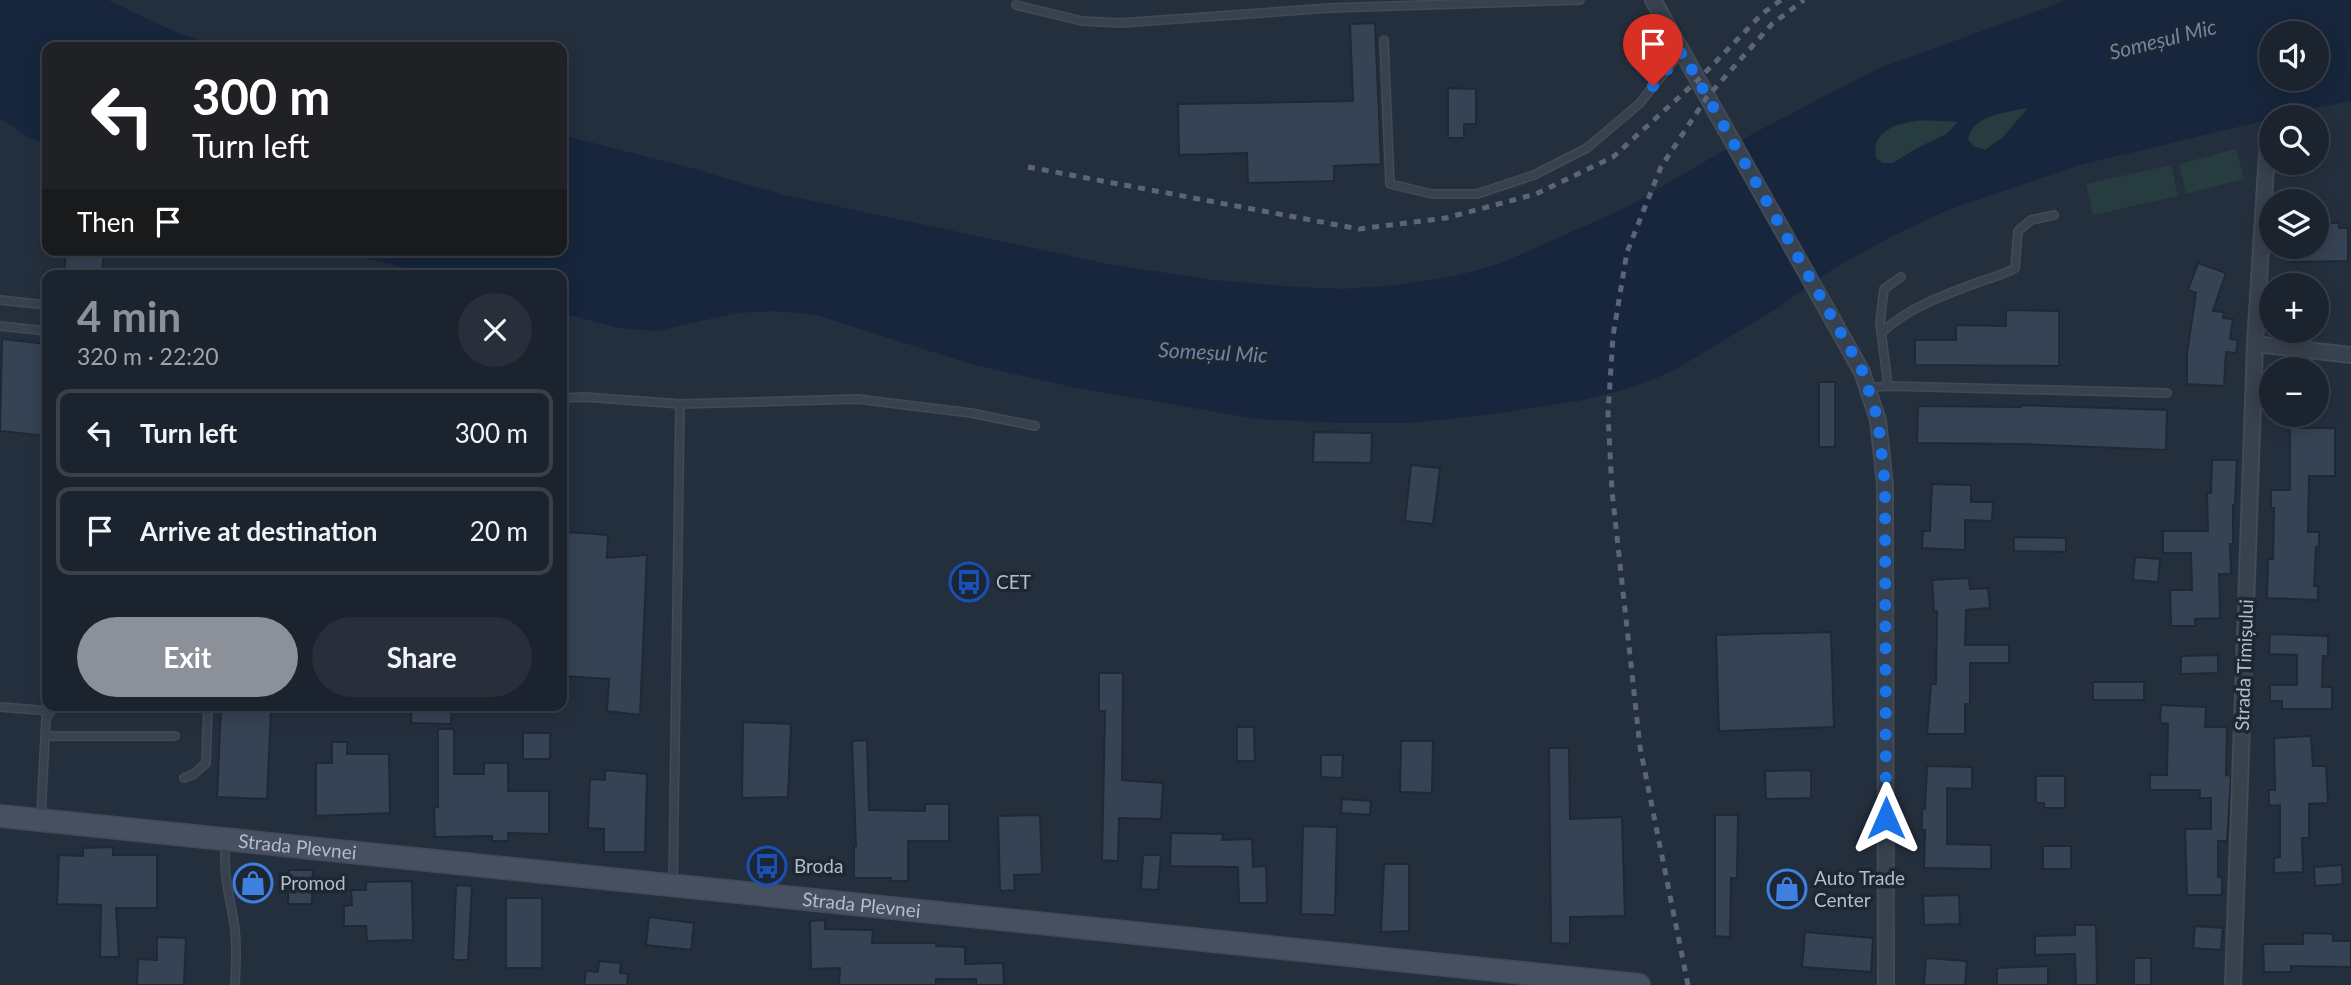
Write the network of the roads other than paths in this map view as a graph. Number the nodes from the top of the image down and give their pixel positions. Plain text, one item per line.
1 (1580, 0) edge
2 (1653, 0) edge
3 (1016, 5) dead end
4 (1384, 40) dead end
5 (1682, 52) junction
6 (2266, 175) edge
7 (2054, 215) dead end
8 (1901, 277) dead end
9 (0, 300) edge
10 (42, 304) edge
11 (0, 326) edge
12 (42, 330) edge
13 (1881, 333) junction
14 (2255, 344) junction
15 (2351, 355) edge
16 (1888, 386) junction
17 (1868, 388) junction
18 (2167, 393) dead end
19 (567, 398) edge
20 (680, 404) junction
21 (1035, 426) dead end
22 (0, 707) edge
23 (42, 708) edge
24 (51, 711) edge
25 (208, 711) edge
26 (45, 736) junction
27 (175, 736) dead end
28 (184, 778) dead end
29 (0, 816) edge
30 (41, 820) junction
31 (226, 839) junction
32 (673, 884) junction
33 (235, 985) edge
34 (1639, 985) edge
35 (1886, 985) edge
36 (2233, 985) edge

1 - 3 lane
2 - 5 street
4 - 5 lane
5 - 17 street
6 - 14 street, Strada Timișului
7 - 13 lane
8 - 13 lane
9 - 10 lane
11 - 12 lane
13 - 16 lane
14 - 15 street
14 - 36 street, Strada Timișului
16 - 17 lane
16 - 18 lane
17 - 35 street
19 - 20 lane
20 - 21 lane
20 - 32 lane
22 - 23 lane
24 - 26 lane
25 - 28 lane
26 - 27 lane
26 - 30 lane
29 - 30 main road, Strada Plevnei
30 - 31 main road, Strada Plevnei
31 - 32 main road, Strada Plevnei
31 - 33 lane
32 - 34 main road, Strada Plevnei

